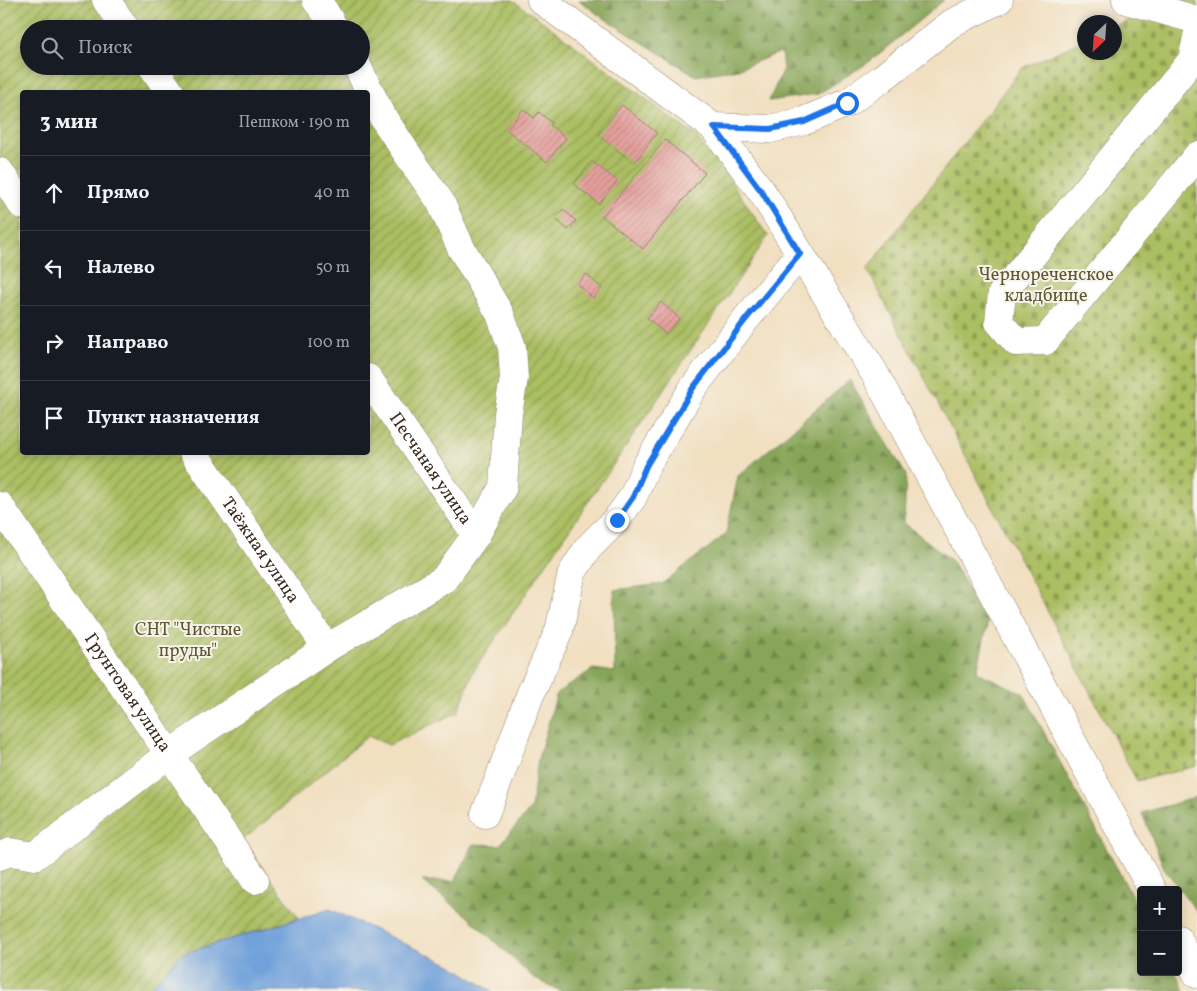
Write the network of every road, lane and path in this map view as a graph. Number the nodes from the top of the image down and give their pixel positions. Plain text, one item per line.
1 (106, 0) edge
2 (316, 0) edge
3 (541, 0) edge
4 (999, 0) edge
5 (1126, 0) edge
6 (120, 20) edge
7 (329, 20) edge
8 (1197, 20) edge
9 (1197, 37) edge
10 (158, 75) edge
11 (362, 75) edge
12 (169, 90) edge
13 (369, 90) edge
14 (370, 92) edge
15 (714, 127) junction
16 (1197, 156) edge
17 (0, 172) edge
18 (20, 201) edge
19 (800, 254) junction
20 (370, 381) edge
21 (195, 455) edge
22 (0, 506) edge
23 (476, 535) junction
24 (326, 648) junction
25 (169, 754) junction
26 (485, 814) dead end
27 (4, 848) edge
28 (255, 880) dead end
29 (1150, 886) edge
30 (1182, 946) edge
31 (1197, 974) edge

1 - 6 street
2 - 7 street
3 - 15 street
4 - 15 street
5 - 8 street
9 - 16 street
10 - 12 street
11 - 13 street
14 - 23 street
15 - 19 street
17 - 18 street
19 - 26 street
19 - 29 street
20 - 23 street, Песчаная улица
21 - 24 street, Таёжная улица
22 - 25 street, Грунтовая улица
23 - 24 street
24 - 25 street
25 - 27 street
25 - 28 street, Грунтовая улица
30 - 31 street

